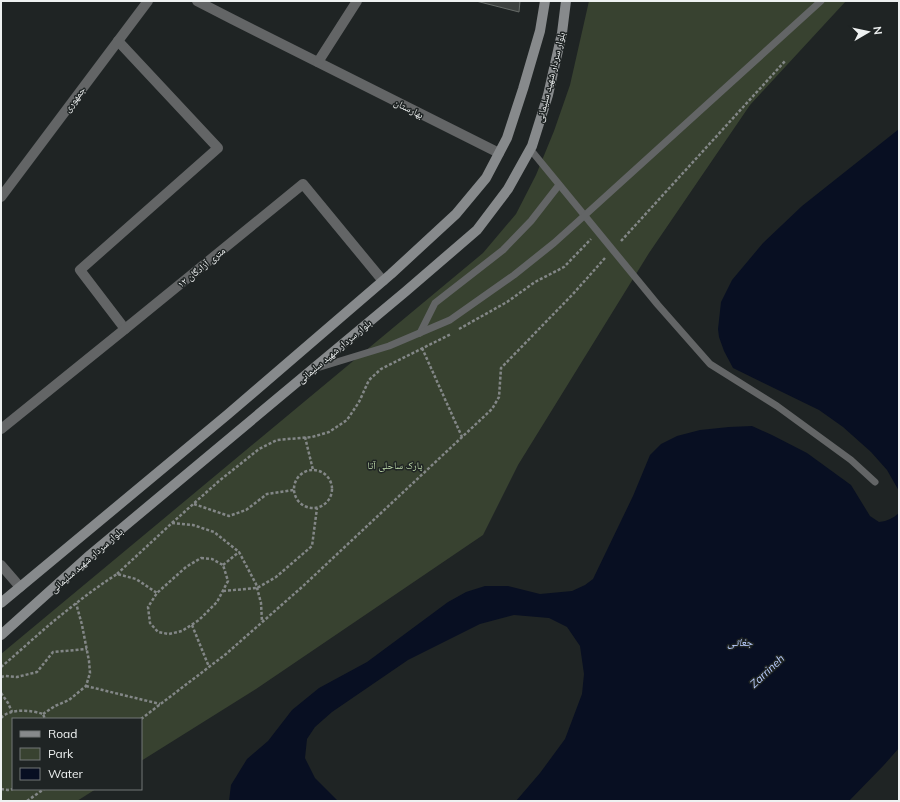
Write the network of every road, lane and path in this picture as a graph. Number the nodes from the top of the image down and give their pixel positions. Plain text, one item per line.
1 (148, 1) edge
2 (197, 1) edge
3 (357, 1) edge
4 (544, 1) edge
5 (566, 1) edge
6 (820, 1) edge
7 (118, 41) junction
8 (786, 60) dead end
9 (318, 62) junction
10 (530, 149) junction
11 (499, 153) junction
12 (559, 185) junction
13 (1, 197) edge
14 (584, 216) junction
15 (598, 232) junction
16 (612, 250) junction
17 (383, 281) junction
18 (126, 329) junction
19 (420, 333) junction
20 (422, 349) junction
21 (313, 369) junction
22 (1, 429) edge
23 (305, 437) junction
24 (462, 437) junction
25 (313, 470) junction
26 (874, 482) dead end
27 (294, 490) junction
28 (194, 504) junction
29 (317, 508) junction
30 (172, 522) junction
31 (239, 552) junction
32 (1, 565) edge
33 (223, 565) junction
34 (117, 574) junction
35 (20, 587) junction
36 (257, 588) junction
37 (223, 591) junction
38 (157, 593) junction
39 (1, 603) edge
40 (76, 603) junction
41 (262, 622) junction
42 (192, 625) junction
43 (1, 634) edge
44 (87, 649) junction
45 (1, 667) edge
46 (209, 667) junction
47 (1, 677) edge
48 (86, 686) junction
49 (1, 693) edge
50 (160, 704) junction
51 (12, 712) junction
52 (43, 714) junction
53 (1, 718) edge
54 (45, 718) edge
55 (142, 718) edge
56 (1, 789) edge
57 (12, 789) edge
58 (43, 790) edge
59 (27, 801) edge

1 - 7 street, جمهوری
2 - 9 street, بهارستان
3 - 9 street
4 - 11 main road, بلوار سردار شهید سلیمانی
5 - 10 main road, بلوار سردار شهید سلیمانی
6 - 14 lane
7 - 13 street, جمهوری
7 - 18 street
8 - 16 path
9 - 11 street, بهارستان
10 - 12 lane
10 - 21 main road, بلوار سردار شهید سلیمانی
11 - 17 main road, بلوار سردار شهید سلیمانی
12 - 14 lane
12 - 19 lane
14 - 15 lane
14 - 19 lane
15 - 16 lane
15 - 20 path
16 - 24 path
16 - 26 lane
17 - 18 street, ۱۲ متری آزادگان
17 - 35 main road, بلوار سردار شهید سلیمانی
18 - 22 street, ۱۲ متری آزادگان
19 - 21 lane
20 - 23 path
20 - 24 path
21 - 43 main road, بلوار سردار شهید سلیمانی
23 - 25 path
23 - 28 path
24 - 41 path
25 - 27 path
25 - 29 path
27 - 28 path
27 - 29 path
28 - 30 path
29 - 36 path
30 - 31 path
30 - 34 path
31 - 33 path
31 - 36 path
32 - 35 street
33 - 37 path
33 - 38 path
34 - 38 path
34 - 40 path
35 - 39 main road, بلوار سردار شهید سلیمانی
36 - 37 path
36 - 41 path
37 - 42 path
38 - 42 path
40 - 44 path
40 - 45 path
41 - 46 path
42 - 46 path
44 - 47 path
44 - 48 path
46 - 50 path
48 - 50 path
48 - 52 path
49 - 51 path
50 - 55 path
51 - 52 path
51 - 53 path
52 - 54 path
56 - 57 path
58 - 59 path

